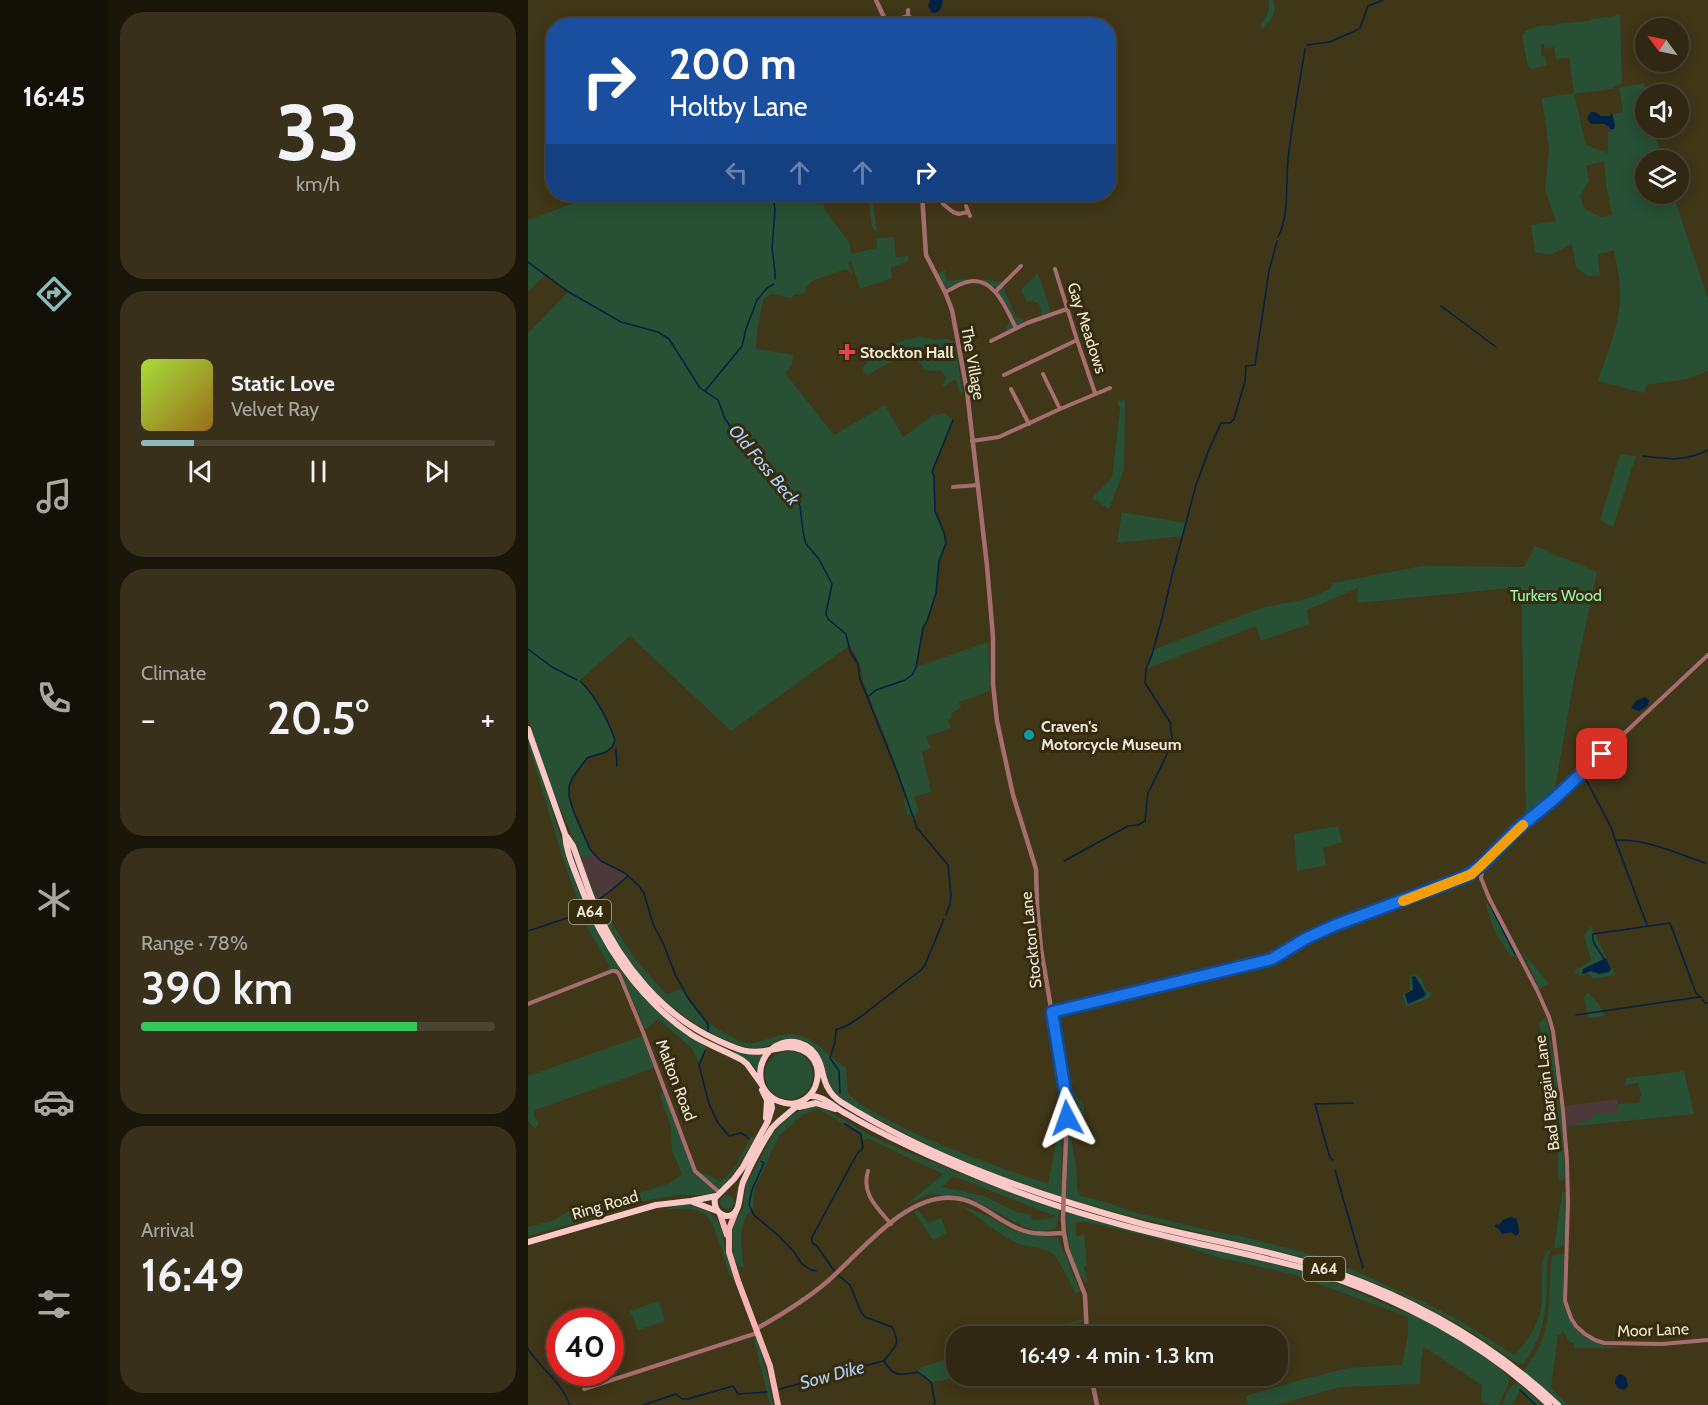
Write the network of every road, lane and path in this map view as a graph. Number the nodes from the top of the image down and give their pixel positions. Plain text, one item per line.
1 (876, 0) edge
2 (908, 10) dead end
3 (908, 16) junction
4 (885, 18) edge
5 (903, 18) edge
6 (911, 18) edge
7 (922, 201) edge
8 (942, 201) edge
9 (966, 206) dead end
10 (1021, 266) dead end
11 (1055, 269) dead end
12 (996, 291) junction
13 (945, 292) junction
14 (1067, 309) junction
15 (1016, 328) junction
16 (1077, 340) junction
17 (991, 341) dead end
18 (1044, 374) dead end
19 (1004, 375) dead end
20 (1110, 388) dead end
21 (1011, 389) dead end
22 (1095, 393) junction
23 (1060, 409) junction
24 (1029, 424) junction
25 (972, 441) junction
26 (978, 485) junction
27 (953, 487) dead end
28 (985, 542) joint
29 (1708, 655) edge
30 (528, 729) edge
31 (1483, 864) junction
32 (1472, 874) junction
33 (1480, 878) junction
34 (627, 968) junction
35 (528, 1004) edge
36 (1052, 1012) junction
37 (771, 1049) junction
38 (757, 1078) junction
39 (762, 1085) junction
40 (770, 1096) junction
41 (806, 1098) junction
42 (795, 1108) junction
43 (841, 1111) junction
44 (762, 1132) junction
45 (868, 1171) dead end
46 (719, 1193) junction
47 (738, 1200) junction
48 (691, 1201) junction
49 (736, 1210) junction
50 (719, 1213) junction
51 (891, 1224) junction
52 (1064, 1233) junction
53 (728, 1238) junction
54 (528, 1242) edge
55 (1566, 1249) joint
56 (1087, 1326) edge
57 (757, 1331) junction
58 (1708, 1340) edge
59 (1093, 1386) edge
60 (584, 1389) dead end
61 (778, 1405) edge
62 (1097, 1405) edge
63 (1549, 1405) edge
64 (1558, 1405) edge

1 - 4 street
2 - 3 street
3 - 5 street
3 - 6 street
7 - 13 street, The Village
8 - 9 street
10 - 12 street
11 - 14 street, Gay Meadows
12 - 13 street
12 - 15 street
13 - 25 street, The Village
14 - 15 street
14 - 16 street, Gay Meadows
15 - 17 street
16 - 19 street
16 - 22 street, Gay Meadows
18 - 23 street
20 - 22 street
21 - 24 street
22 - 23 street
23 - 24 street
24 - 25 street
25 - 26 street, The Village
26 - 27 street
26 - 28 street, The Village
28 - 36 street, Stockton Lane
29 - 31 street
30 - 34 highway, A64
31 - 32 street
31 - 33 street
32 - 33 street
32 - 36 street
33 - 55 street, Bad Bargain Lane
34 - 37 highway, A64
34 - 38 highway, A64
35 - 46 street, Malton Road
36 - 52 street, Stockton Lane, bridge
37 - 39 highway
37 - 41 highway
37 - 64 highway, A64
38 - 39 highway, A64
38 - 44 highway, A64
39 - 40 highway
40 - 41 highway
40 - 44 highway
41 - 42 highway
41 - 43 highway, A64
42 - 43 highway
42 - 47 highway
43 - 63 highway, A64
44 - 46 highway
45 - 51 street
46 - 47 highway
46 - 48 highway, Ring Road
46 - 50 highway
47 - 49 highway
48 - 50 highway, Ring Road
48 - 54 highway, Ring Road
49 - 50 highway
49 - 53 main road
50 - 53 main road
51 - 52 street
51 - 57 street
52 - 56 street, Stockton Lane
53 - 57 main road
55 - 58 street, Moor Lane
57 - 60 street
57 - 61 main road
59 - 62 street

